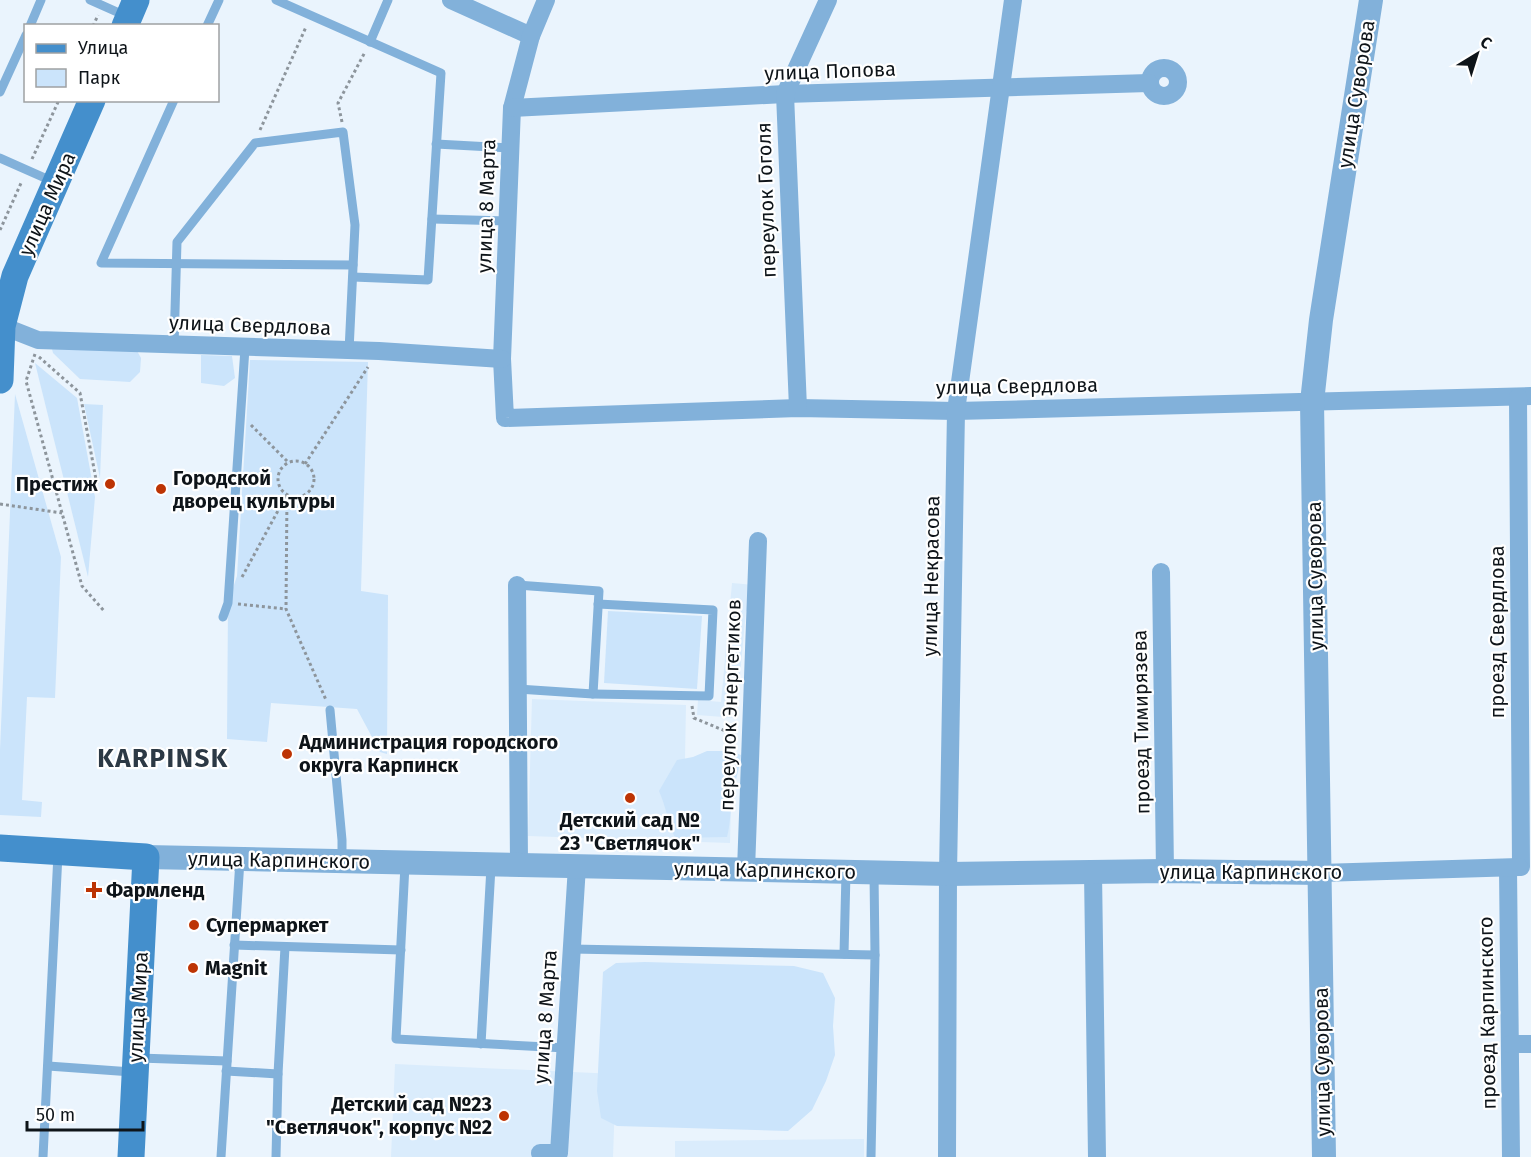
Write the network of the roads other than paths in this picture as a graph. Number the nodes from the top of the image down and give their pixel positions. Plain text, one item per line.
1 (41, 0) edge
2 (90, 0) edge
3 (219, 0) edge
4 (388, 0) edge
5 (451, 0) edge
6 (546, 0) edge
7 (828, 0) edge
8 (1013, 0) edge
9 (1371, 0) edge
10 (282, 1) edge
11 (130, 14) edge
12 (31, 24) edge
13 (208, 24) edge
14 (531, 36) junction
15 (24, 39) edge
16 (370, 42) junction
17 (1149, 83) dead end
18 (1001, 87) junction
19 (0, 92) edge
20 (784, 94) junction
21 (91, 102) edge
22 (173, 102) edge
23 (512, 108) junction
24 (436, 144) junction
25 (511, 148) junction
26 (0, 158) edge
27 (56, 183) junction
28 (432, 219) junction
29 (508, 221) junction
30 (177, 264) junction
31 (353, 265) junction
32 (352, 278) junction
33 (1, 325) edge
34 (174, 346) junction
35 (245, 348) junction
36 (349, 351) junction
37 (502, 359) junction
38 (0, 380) edge
39 (1525, 396) edge
40 (1312, 402) junction
41 (798, 408) junction
42 (956, 411) junction
43 (505, 418) joint
44 (758, 541) dead end
45 (1161, 572) dead end
46 (517, 585) joint
47 (598, 604) junction
48 (223, 617) dead end
49 (518, 689) junction
50 (593, 694) junction
51 (330, 710) road end
52 (0, 848) edge
53 (58, 852) junction
54 (146, 857) junction
55 (240, 859) junction
56 (342, 861) junction
57 (405, 862) junction
58 (491, 864) junction
59 (519, 865) junction
60 (577, 866) junction
61 (1520, 868) edge
62 (746, 870) junction
63 (1165, 871) junction
64 (846, 872) junction
65 (874, 872) junction
66 (1093, 872) junction
67 (1320, 873) junction
68 (948, 874) junction
69 (234, 945) junction
70 (285, 947) junction
71 (572, 949) junction
72 (401, 950) junction
73 (844, 954) junction
74 (875, 955) junction
75 (481, 1044) junction
76 (1510, 1044) junction
77 (1531, 1044) edge
78 (566, 1048) junction
79 (135, 1065) junction
80 (48, 1066) junction
81 (227, 1066) junction
82 (278, 1074) junction
83 (540, 1154) dead end
84 (44, 1157) edge
85 (130, 1157) edge
86 (221, 1157) edge
87 (276, 1157) edge
88 (871, 1157) edge
89 (947, 1157) edge
90 (1097, 1157) edge
91 (1324, 1157) edge
92 (1511, 1157) edge

1 - 12 lane
2 - 11 lane
3 - 13 lane
4 - 16 lane
5 - 14 street
6 - 14 street, улица 8 Марта
7 - 20 street, переулок Гоголя
8 - 18 street, улица Некрасова
9 - 40 street, улица Суворова
10 - 16 lane
14 - 23 street, улица 8 Марта
15 - 19 lane
16 - 24 lane
17 - 18 street, улица Попова
18 - 20 street, улица Попова
18 - 42 street, улица Некрасова
20 - 23 street, улица Попова
20 - 41 street, переулок Гоголя
21 - 27 main road, улица Мира
22 - 30 lane
23 - 25 street, улица 8 Марта
24 - 25 lane
24 - 28 lane
25 - 29 street, улица 8 Марта
26 - 27 lane
27 - 33 main road, улица Мира
28 - 29 lane
28 - 32 lane
29 - 37 street, улица 8 Марта
30 - 31 lane
30 - 31 lane
30 - 34 lane
31 - 32 lane
32 - 36 lane
33 - 34 street, улица Свердлова
33 - 38 main road, улица Мира
34 - 35 street, улица Свердлова
35 - 36 street, улица Свердлова
35 - 48 lane
36 - 37 street, улица Свердлова
37 - 43 street, улица 8 Марта
39 - 40 street, улица Свердлова
39 - 61 street, проезд Свердлова
40 - 42 street, улица Свердлова
40 - 67 street, улица Суворова
41 - 42 street, улица Свердлова
41 - 43 street, улица Свердлова
42 - 68 street, улица Некрасова
44 - 62 street, переулок Энергетиков
45 - 63 street, проезд Тимирязева
46 - 47 lane
46 - 49 street
47 - 50 lane
47 - 50 lane
49 - 50 lane
49 - 59 street
51 - 56 lane
52 - 53 main road, улица Карпинского
53 - 54 main road, улица Карпинского
53 - 80 lane
54 - 55 street, улица Карпинского
54 - 79 main road, улица Мира
55 - 56 street, улица Карпинского
55 - 69 lane
56 - 57 street, улица Карпинского
57 - 58 street, улица Карпинского
57 - 72 lane
58 - 59 street, улица Карпинского
58 - 75 lane
59 - 60 street, улица Карпинского
60 - 62 street, улица Карпинского
60 - 71 street, улица 8 Марта
61 - 67 street, улица Карпинского
61 - 76 street, проезд Карпинского
62 - 64 street, улица Карпинского
63 - 66 street, улица Карпинского
63 - 67 street, улица Карпинского
64 - 65 street, улица Карпинского
64 - 73 lane
65 - 68 street, улица Карпинского
65 - 74 lane
66 - 68 street, улица Карпинского
66 - 90 street
67 - 91 street, улица Суворова
68 - 89 street, улица Некрасова
69 - 70 lane
69 - 81 lane
70 - 72 lane
70 - 82 lane
71 - 73 lane
71 - 78 street, улица 8 Марта
72 - 75 lane
73 - 74 lane
74 - 88 lane
75 - 78 lane
76 - 77 street
76 - 92 street, проезд Карпинского
78 - 83 street, улица 8 Марта
79 - 80 lane
79 - 81 lane
79 - 85 main road, улица Мира
80 - 84 lane
81 - 82 lane
81 - 86 lane
82 - 87 lane

